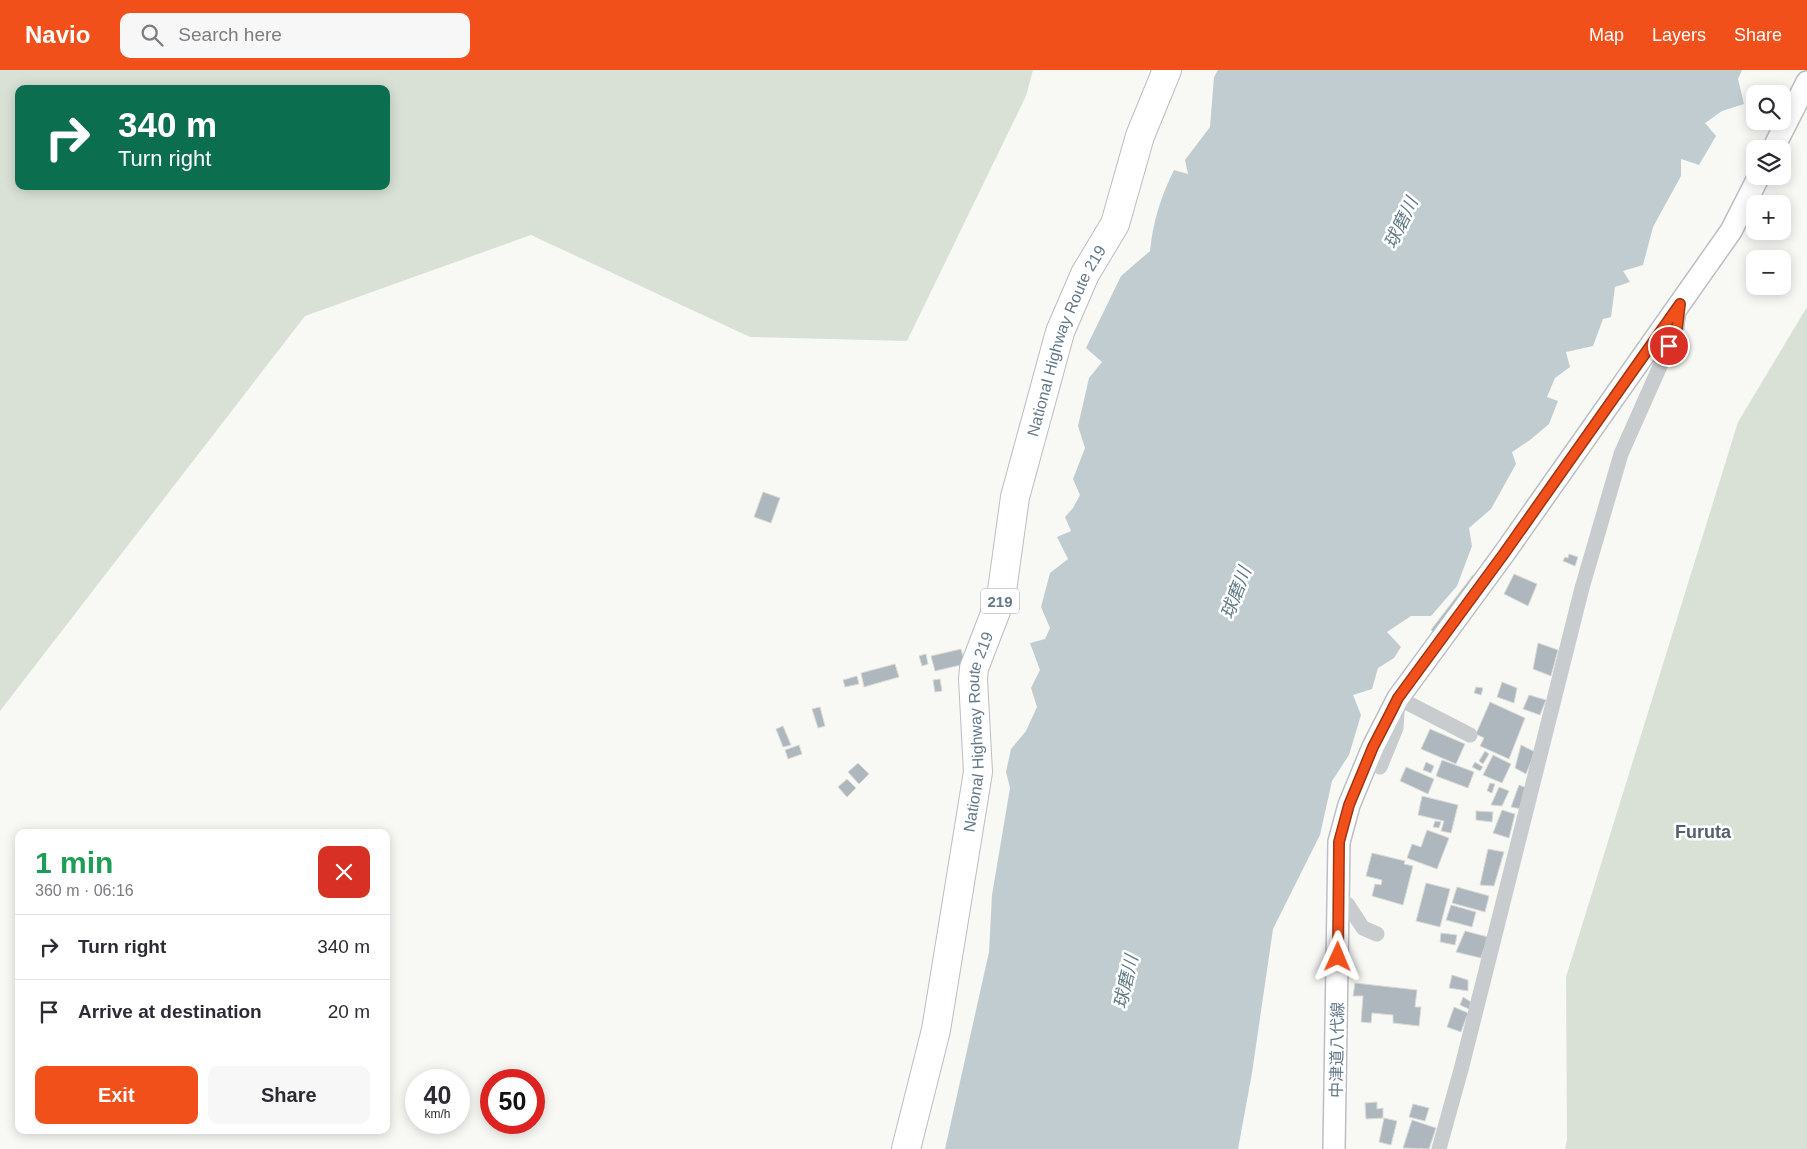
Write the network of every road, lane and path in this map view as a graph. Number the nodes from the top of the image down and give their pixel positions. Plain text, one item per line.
1 (1167, 70) edge
2 (1807, 82) edge
3 (1778, 140) edge
4 (1754, 185) edge
5 (1680, 304) junction
6 (1398, 698) junction
7 (1470, 735) dead end
8 (1380, 767) dead end
9 (1339, 898) junction
10 (1377, 934) dead end
11 (906, 1149) edge
12 (1334, 1149) edge
13 (1439, 1149) edge

1 - 11 highway, National Highway Route 219 / 219
2 - 3 main road
4 - 5 main road, 中津道八代線
5 - 6 main road, 中津道八代線
5 - 13 street
6 - 7 street
6 - 8 street
6 - 9 main road, 中津道八代線
9 - 10 street
9 - 12 main road, 中津道八代線

